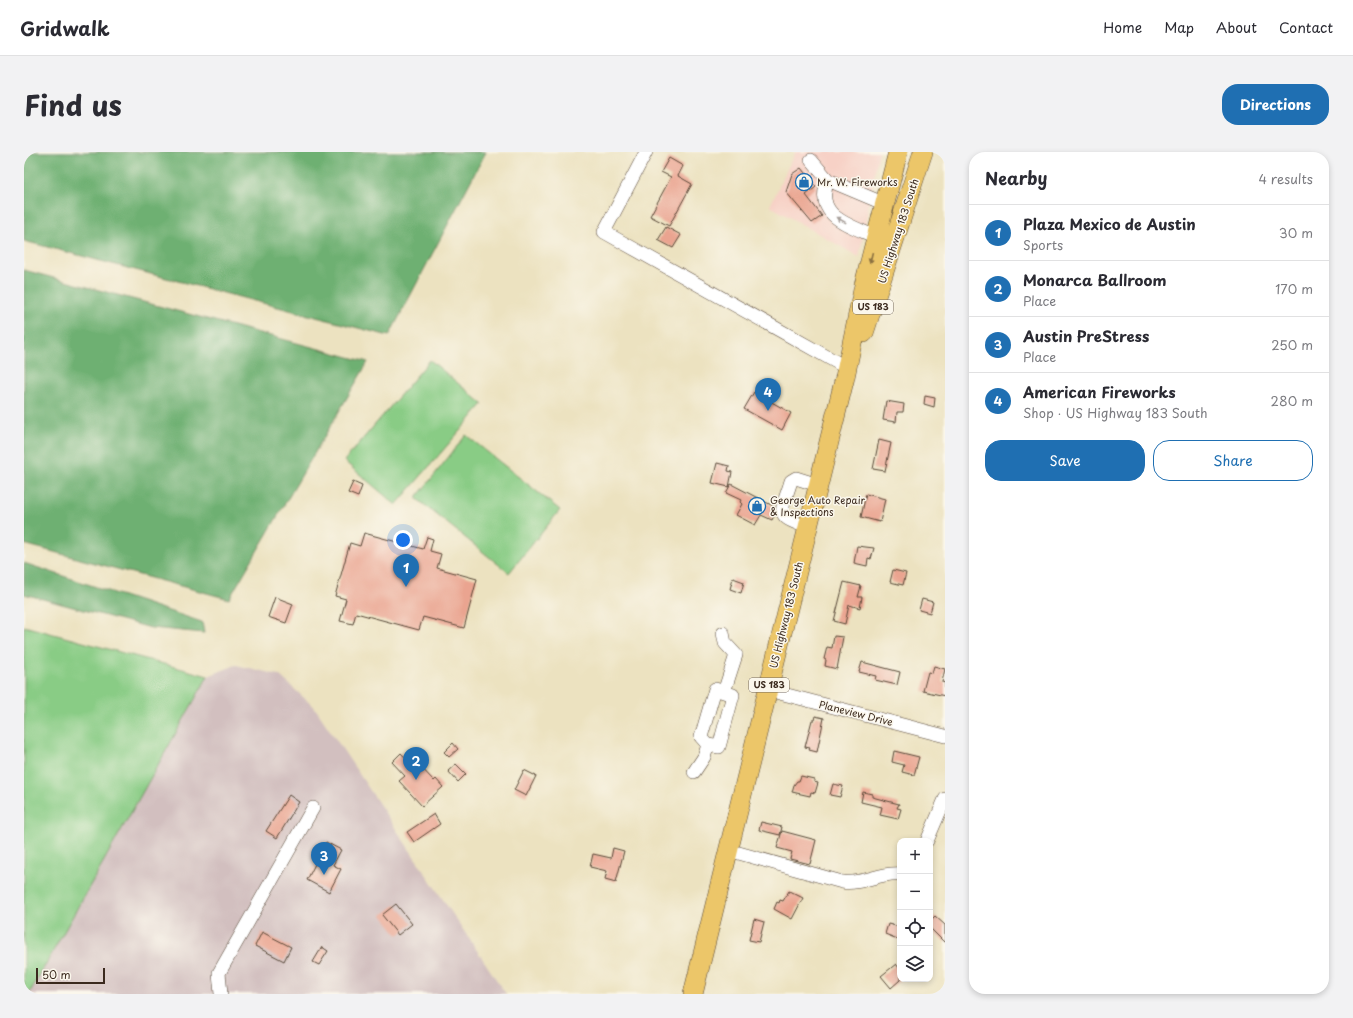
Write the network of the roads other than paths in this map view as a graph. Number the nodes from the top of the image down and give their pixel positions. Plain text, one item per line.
1 (646, 152) edge
2 (898, 152) edge
3 (924, 152) edge
4 (811, 160) dead end
5 (828, 180) junction
6 (885, 204) junction
7 (876, 237) junction
8 (846, 372) junction
9 (818, 485) junction
10 (808, 527) junction
11 (722, 633) dead end
12 (768, 690) junction
13 (724, 692) junction
14 (945, 736) edge
15 (708, 745) junction
16 (694, 772) dead end
17 (945, 799) edge
18 (313, 808) dead end
19 (928, 838) edge
20 (728, 850) junction
21 (897, 874) edge
22 (221, 994) edge
23 (693, 994) edge

1 - 8 street
2 - 6 highway, US Highway 183 South / US 183
3 - 8 highway, US Highway 183 South / US 183
4 - 5 street
5 - 6 street
7 -> 5 street
6 - 7 highway, US Highway 183 South / US 183
7 -> 8 highway, US Highway 183 South / US 183
8 - 9 highway, US Highway 183 South / US 183
9 - 10 highway, US Highway 183 South / US 183
9 - 10 street
10 - 12 highway, US Highway 183 South / US 183
11 - 13 street
12 - 14 street, Planeview Drive
12 - 20 highway, US Highway 183 South / US 183
13 - 15 street
13 - 15 street
15 - 16 street
17 - 19 street
18 - 22 street
20 - 21 street
20 - 23 highway, US Highway 183 South / US 183

